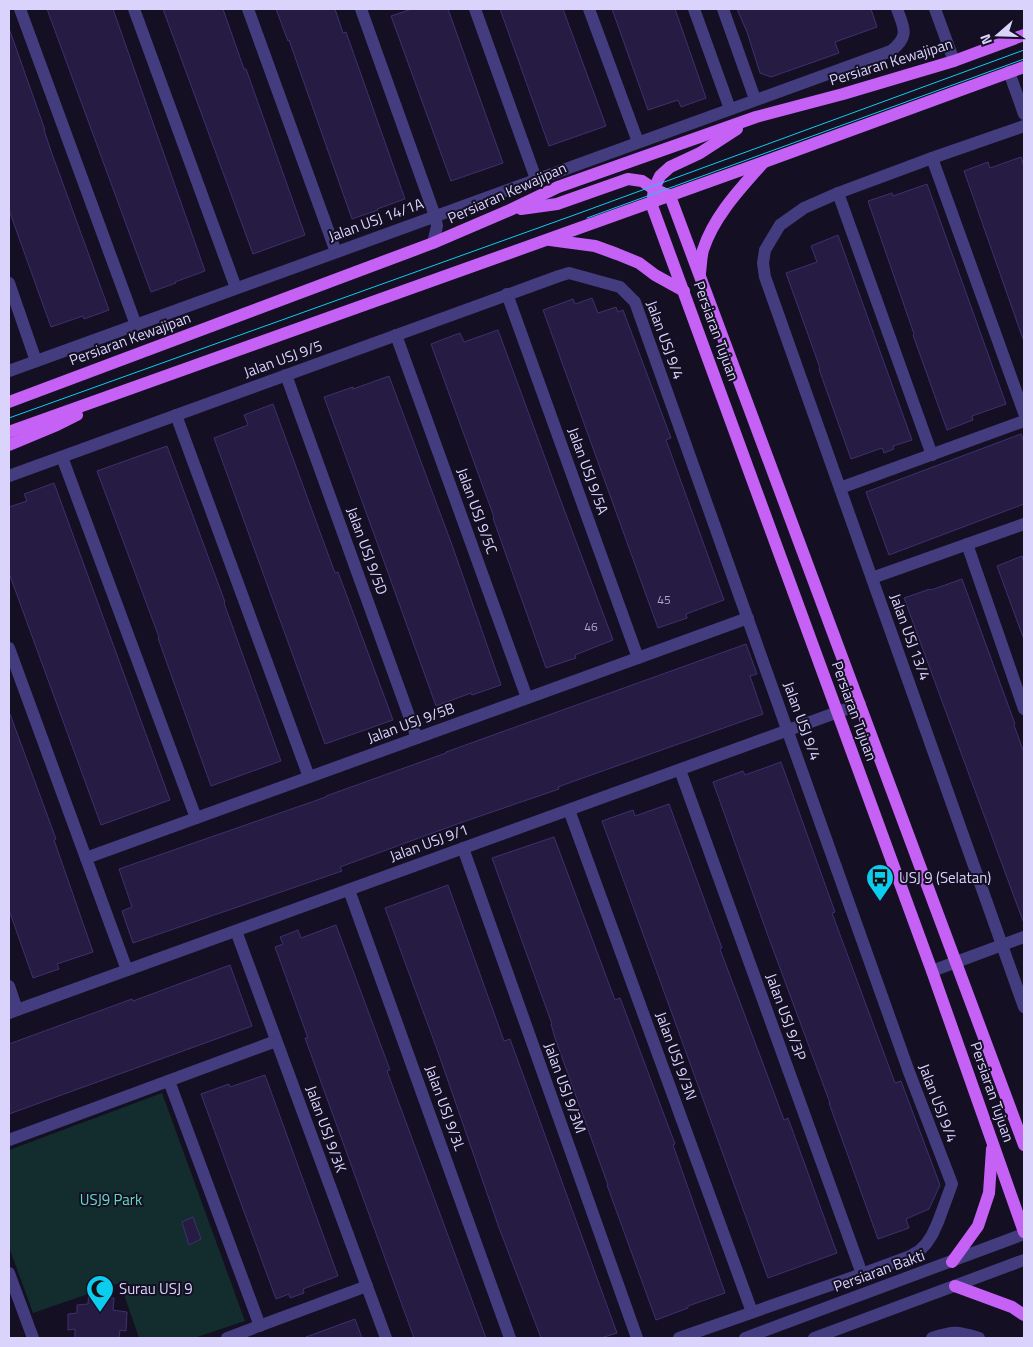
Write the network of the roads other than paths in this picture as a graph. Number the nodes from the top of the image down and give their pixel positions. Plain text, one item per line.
1 (20, 9) edge
2 (134, 9) edge
3 (248, 9) edge
4 (361, 9) edge
5 (475, 9) edge
6 (589, 9) edge
7 (694, 9) edge
8 (723, 9) edge
9 (897, 9) edge
10 (935, 9) edge
11 (1024, 35) edge
12 (954, 61) junction
13 (1024, 67) edge
14 (1009, 72) junction
15 (755, 99) junction
16 (730, 109) junction
17 (1024, 111) edge
18 (756, 117) junction
19 (1024, 126) edge
20 (638, 142) junction
21 (932, 158) junction
22 (764, 162) junction
23 (536, 179) junction
24 (654, 189) junction
25 (838, 193) junction
26 (670, 196) junction
27 (651, 202) junction
28 (510, 210) junction
29 (435, 216) junction
30 (548, 239) junction
31 (433, 243) junction
32 (336, 252) junction
33 (569, 273) joint
34 (700, 276) junction
35 (9, 283) edge
36 (236, 288) junction
37 (684, 291) junction
38 (508, 294) junction
39 (136, 325) junction
40 (396, 335) junction
41 (36, 361) junction
42 (9, 371) edge
43 (286, 375) junction
44 (122, 392) junction
45 (9, 402) edge
46 (1024, 413) edge
47 (176, 415) junction
48 (1024, 421) edge
49 (9, 432) edge
50 (9, 445) edge
51 (932, 455) junction
52 (62, 457) junction
53 (9, 476) edge
54 (840, 488) junction
55 (1024, 524) edge
56 (967, 544) junction
57 (872, 578) junction
58 (748, 618) junction
59 (9, 648) edge
60 (638, 658) junction
61 (527, 698) junction
62 (860, 704) junction
63 (1024, 709) edge
64 (837, 712) junction
65 (788, 730) junction
66 (417, 738) junction
67 (680, 770) junction
68 (309, 777) junction
69 (569, 810) junction
70 (196, 818) junction
71 (463, 848) junction
72 (86, 858) junction
73 (349, 890) junction
74 (236, 931) junction
75 (1024, 937) edge
76 (1002, 946) junction
77 (956, 962) junction
78 (127, 970) junction
79 (932, 971) junction
80 (9, 986) edge
81 (1024, 1007) edge
82 (13, 1012) edge
83 (276, 1041) junction
84 (169, 1081) junction
85 (9, 1140) edge
86 (992, 1143) junction
87 (1024, 1145) edge
88 (1024, 1233) edge
89 (1024, 1260) edge
90 (952, 1262) junction
91 (9, 1273) edge
92 (862, 1274) junction
93 (367, 1286) junction
94 (954, 1286) junction
95 (752, 1312) junction
96 (1024, 1315) edge
97 (260, 1326) junction
98 (32, 1338) edge
99 (227, 1338) edge
100 (386, 1338) edge
101 (510, 1338) edge
102 (637, 1338) edge
103 (679, 1338) edge
104 (745, 1338) edge
105 (814, 1338) edge
106 (932, 1338) edge
107 (979, 1338) edge

1 - 39 street
2 - 36 street
3 - 32 street
4 - 29 street
5 - 23 street
6 - 20 street
7 - 16 street
8 - 15 street
9 - 15 street, Jalan USJ 14/1A
10 - 12 street
11 - 12 main road, Persiaran Kewajipan
12 - 18 main road, Persiaran Kewajipan
13 - 14 main road
14 - 17 street
14 - 22 main road
15 - 16 street, Jalan USJ 14/1A
16 - 20 street, Jalan USJ 14/1A
18 - 24 main road
18 - 28 main road, Persiaran Kewajipan
19 - 21 street, Jalan USJ 13/4
20 - 23 street, Jalan USJ 14/1A
21 - 25 street, Jalan USJ 13/4
21 - 46 street
22 - 26 main road
22 - 34 main road
23 - 29 street, Jalan USJ 14/1A
24 - 26 main road
24 - 27 main road
24 - 28 main road
25 - 51 street
25 - 54 street, Jalan USJ 13/4
26 - 27 main road
26 - 34 main road, Persiaran Tujuan
27 - 30 main road
27 - 37 main road, Persiaran Tujuan
28 - 31 main road, Persiaran Kewajipan
29 - 31 street
29 - 32 street, Jalan USJ 14/1A
30 - 37 main road
30 - 44 main road
31 - 45 main road, Persiaran Kewajipan
32 - 36 street, Jalan USJ 14/1A
33 - 38 street, Jalan USJ 9/5
33 - 58 street, Jalan USJ 9/4
34 - 62 main road, Persiaran Tujuan
35 - 41 street
36 - 39 street, Jalan USJ 14/1A
37 - 64 main road, Persiaran Tujuan
38 - 40 street, Jalan USJ 9/5
38 - 60 street, Jalan USJ 9/5A
39 - 41 street, Jalan USJ 14/1A
40 - 43 street, Jalan USJ 9/5
40 - 61 street, Jalan USJ 9/5C
41 - 42 street, Jalan USJ 14/1A
43 - 47 street, Jalan USJ 9/5
43 - 66 street, Jalan USJ 9/5D
44 - 49 main road
44 - 50 main road
47 - 52 street, Jalan USJ 9/5
47 - 68 street
48 - 51 street
51 - 54 street
52 - 53 street, Jalan USJ 9/5
52 - 70 street
54 - 57 street, Jalan USJ 13/4
55 - 56 street
56 - 57 street
56 - 63 street
57 - 76 street, Jalan USJ 13/4
58 - 60 street, Jalan USJ 9/5B
58 - 65 street, Jalan USJ 9/4
59 - 72 street
60 - 61 street, Jalan USJ 9/5B
61 - 66 street, Jalan USJ 9/5B
62 - 64 street, Jalan USJ 9/1
62 - 77 main road, Persiaran Tujuan
64 - 65 street, Jalan USJ 9/1
64 - 79 main road, Persiaran Tujuan
65 - 67 street, Jalan USJ 9/1
65 - 92 street, Jalan USJ 9/4
66 - 68 street, Jalan USJ 9/5B
67 - 69 street, Jalan USJ 9/1
67 - 92 street, Jalan USJ 9/3P
68 - 70 street, Jalan USJ 9/5B
69 - 71 street, Jalan USJ 9/1
69 - 95 street, Jalan USJ 9/3N
70 - 72 street, Jalan USJ 9/5B
71 - 73 street, Jalan USJ 9/1
71 - 102 street, Jalan USJ 9/3M
72 - 78 street
73 - 74 street, Jalan USJ 9/1
73 - 101 street, Jalan USJ 9/3L
74 - 78 street, Jalan USJ 9/1
74 - 83 street, Jalan USJ 9/3K
75 - 76 street
76 - 77 street
76 - 81 street, Jalan USJ 13/4
77 - 79 street
77 - 87 main road, Persiaran Tujuan
78 - 82 street, Jalan USJ 9/1
79 - 86 main road, Persiaran Tujuan
80 - 82 street
83 - 84 street
83 - 93 street, Jalan USJ 9/3K
84 - 85 street
84 - 97 street
86 - 88 main road, Persiaran Tujuan
86 - 90 main road
88 - 90 street, Persiaran Bakti
89 - 94 street
90 - 104 street, Persiaran Bakti
91 - 98 street
92 - 95 street, Jalan USJ 9/4
93 - 97 street
93 - 100 street, Jalan USJ 9/3K
94 - 96 main road
94 - 105 street
95 - 103 street, Jalan USJ 9/4
97 - 99 street
106 - 107 street

